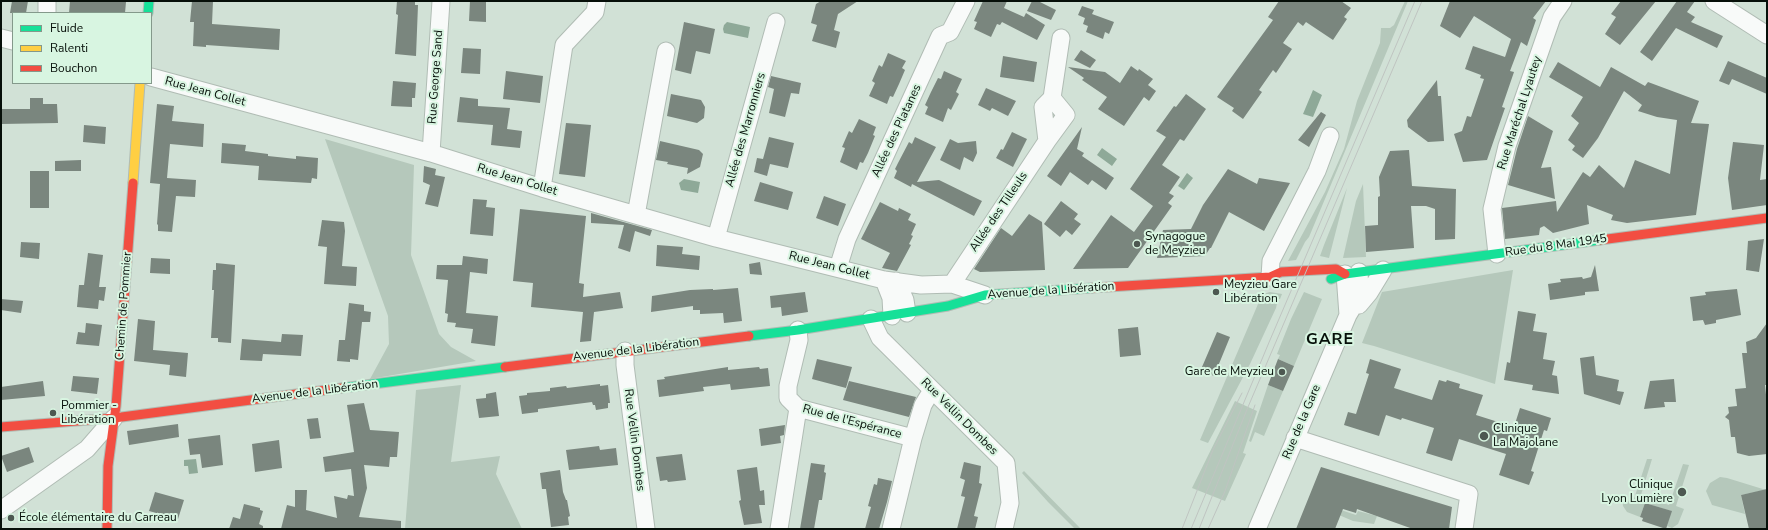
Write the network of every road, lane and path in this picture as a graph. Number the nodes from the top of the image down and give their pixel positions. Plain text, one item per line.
1 (47, 1) edge
2 (149, 1) edge
3 (441, 1) edge
4 (597, 1) edge
5 (966, 1) edge
6 (1563, 1) edge
7 (1725, 4) edge
8 (47, 12) edge
9 (148, 12) edge
10 (776, 22) dead end
11 (1767, 35) edge
12 (1, 38) edge
13 (1061, 38) dead end
14 (12, 41) edge
15 (666, 50) dead end
16 (152, 77) edge
17 (140, 84) edge
18 (1330, 136) dead end
19 (431, 153) junction
20 (542, 188) junction
21 (636, 216) junction
22 (1767, 218) edge
23 (716, 238) junction
24 (1497, 254) junction
25 (838, 268) junction
26 (1383, 270) junction
27 (1352, 273) junction
28 (1270, 277) junction
29 (890, 280) junction
30 (952, 284) junction
31 (985, 295) junction
32 (899, 314) junction
33 (1348, 314) junction
34 (871, 319) junction
35 (798, 330) junction
36 (624, 351) junction
37 (932, 390) junction
38 (798, 408) junction
39 (114, 418) junction
40 (1, 427) edge
41 (913, 438) junction
42 (1295, 438) junction
43 (1, 510) edge
44 (107, 529) edge
45 (646, 529) edge
46 (779, 529) edge
47 (891, 529) edge
48 (1004, 529) edge
49 (1257, 529) edge
50 (1464, 529) edge

1 - 8 street
2 - 9 street
3 - 19 street, Rue George Sand
4 - 20 street
5 - 25 street, Allée des Platanes
6 - 24 street, Rue Maréchal Lyautey
7 - 11 street
10 - 23 street, Allée des Marronniers
12 - 14 street
13 - 30 street, Allée des Tilleuls
15 - 21 street
16 - 19 street, Rue Jean Collet
17 - 39 street, Chemin de Pommier
18 - 28 street
19 - 20 street, Rue Jean Collet
20 - 21 street, Rue Jean Collet
21 - 23 street, Rue Jean Collet
22 - 24 street, Rue du 8 Mai 1945
23 - 25 street, Rue Jean Collet
24 - 26 street, Rue du 8 Mai 1945
25 - 29 street, Rue Jean Collet
26 - 27 street, Rue du 8 Mai 1945
26 - 33 street, Rue de la Gare
27 - 28 street, Rue du 8 Mai 1945
27 - 28 street, Rue du 8 Mai 1945
27 - 33 street, Rue de la Gare
28 - 31 street, Avenue de la Libération
29 - 30 street, Rue Jean Collet
29 - 32 street
30 - 31 street, Rue Jean Collet
31 - 32 street, Avenue de la Libération
32 - 34 street, Avenue de la Libération
33 - 42 street, Rue de la Gare
34 - 35 street, Avenue de la Libération
34 - 37 street, Rue Vellin Dombes
35 - 36 street, Avenue de la Libération
35 - 38 street, Rue de l'Espérance
36 - 39 street, Avenue de la Libération
36 - 45 street, Rue Vellin Dombes
37 - 41 street, Rue de l'Espérance
37 - 48 street, Rue Vellin Dombes
38 - 41 street, Rue de l'Espérance
38 - 46 street
39 - 40 street, Avenue de la Libération
39 - 43 street
39 - 44 street, Chemin de Pommier
41 - 47 street
42 - 49 street, Rue de la Gare
42 - 50 street

